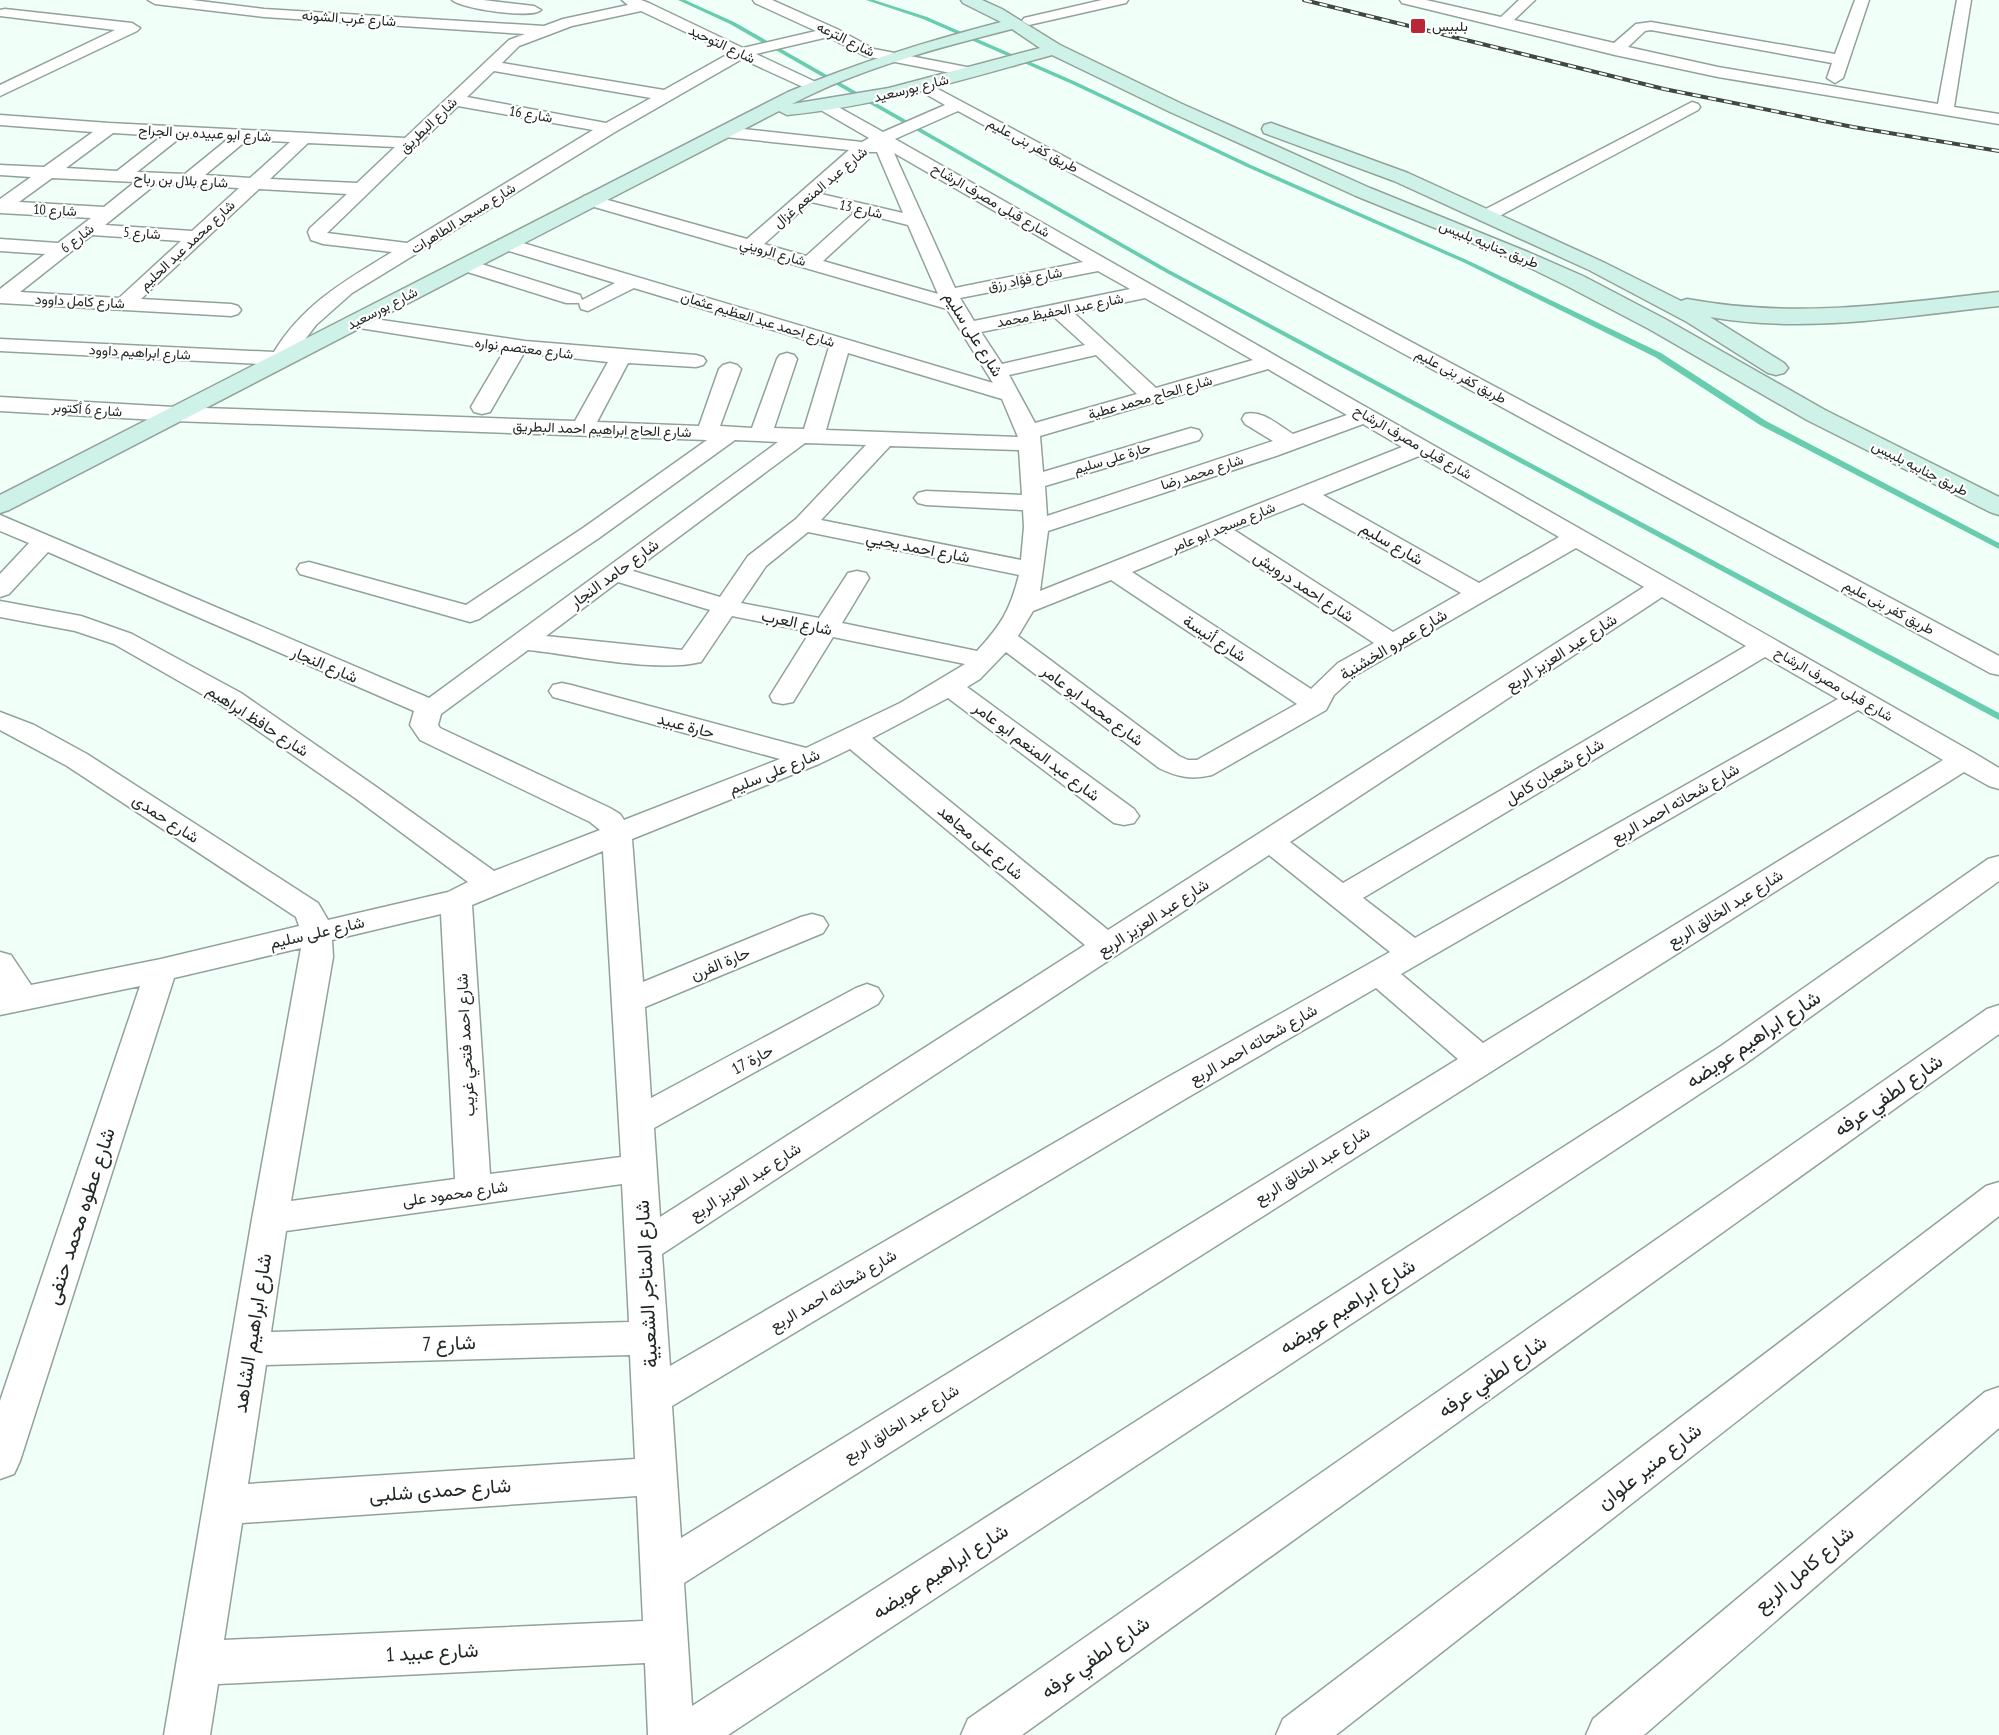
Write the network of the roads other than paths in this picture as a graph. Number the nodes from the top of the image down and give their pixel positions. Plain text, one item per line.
1 (156, 0) edge
2 (264, 0) edge
3 (459, 0) edge
4 (525, 0) edge
5 (760, 0) edge
6 (969, 0) edge
7 (988, 0) edge
8 (1407, 0) edge
9 (1528, 0) edge
10 (1862, 0) edge
11 (1964, 0) edge
12 (1114, 2) edge
13 (636, 3) edge
14 (361, 4) dead end
15 (502, 8) junction
16 (248, 11) junction
17 (5, 14) dead end
18 (597, 14) junction
19 (329, 17) junction
20 (1021, 23) junction
21 (1503, 23) junction
22 (542, 30) junction
23 (832, 32) junction
24 (1048, 45) junction
25 (1616, 50) junction
26 (747, 51) junction
27 (897, 57) junction
28 (1841, 60) junction
29 (490, 66) junction
30 (971, 72) junction
31 (923, 86) junction
32 (0, 91) edge
33 (1830, 92) junction
34 (819, 93) junction
35 (663, 95) junction
36 (454, 100) junction
37 (1692, 107) dead end
38 (951, 108) junction
39 (1945, 111) junction
40 (1999, 119) edge
41 (0, 120) edge
42 (109, 128) junction
43 (609, 128) junction
44 (178, 132) junction
45 (725, 132) junction
46 (243, 135) junction
47 (304, 138) junction
48 (881, 141) junction
49 (410, 143) junction
50 (0, 171) edge
51 (48, 173) junction
52 (120, 177) junction
53 (1401, 177) junction
54 (152, 178) junction
55 (189, 180) junction
56 (254, 184) junction
57 (362, 189) junction
58 (1363, 192) junction
59 (807, 196) junction
60 (590, 200) junction
61 (1, 208) edge
62 (868, 210) junction
63 (108, 213) junction
64 (1486, 216) junction
65 (915, 221) junction
66 (87, 229) junction
67 (196, 237) junction
68 (0, 244) edge
69 (506, 244) junction
70 (751, 246) junction
71 (63, 249) junction
72 (411, 249) junction
73 (810, 263) junction
74 (1102, 264) junction
75 (465, 265) junction
76 (631, 282) junction
77 (1150, 291) junction
78 (1, 297) edge
79 (1999, 298) edge
80 (952, 300) junction
81 (1668, 302) junction
82 (124, 304) junction
83 (231, 310) dead end
84 (1059, 310) junction
85 (1695, 317) junction
86 (354, 322) junction
87 (1657, 324) junction
88 (969, 328) junction
89 (840, 344) junction
90 (0, 345) edge
91 (517, 347) junction
92 (1100, 348) junction
93 (620, 358) junction
94 (280, 359) junction
95 (787, 359) dead end
96 (696, 361) dead end
97 (1273, 362) junction
98 (729, 369) dead end
99 (997, 372) junction
100 (1011, 395) junction
101 (1152, 396) junction
102 (0, 404) edge
103 (482, 407) dead end
104 (174, 414) junction
105 (1367, 415) junction
106 (1253, 419) dead end
107 (582, 429) junction
108 (718, 433) junction
109 (760, 434) junction
110 (1191, 435) dead end
111 (807, 436) junction
112 (1029, 438) junction
113 (884, 440) junction
114 (1291, 442) junction
115 (1422, 447) junction
116 (1999, 489) edge
117 (1304, 494) junction
118 (926, 498) dead end
119 (1035, 504) junction
120 (0, 505) edge
121 (1999, 507) edge
122 (0, 522) edge
123 (804, 525) junction
124 (1216, 529) junction
125 (1577, 537) junction
126 (44, 543) junction
127 (309, 569) dead end
128 (1032, 570) junction
129 (1114, 571) junction
130 (614, 573) junction
131 (856, 578) dead end
132 (1663, 586) junction
133 (0, 589) edge
134 (1479, 593) junction
135 (1024, 606) junction
136 (726, 607) junction
137 (0, 609) edge
138 (825, 627) junction
139 (1004, 638) junction
140 (521, 641) junction
141 (1392, 643) junction
142 (1766, 645) junction
143 (983, 660) junction
144 (1999, 667) edge
145 (949, 687) junction
146 (562, 691) dead end
147 (783, 696) dead end
148 (1858, 699) junction
149 (1316, 704) junction
150 (428, 711) junction
151 (0, 720) edge
152 (854, 737) junction
153 (808, 758) junction
154 (1964, 759) junction
155 (1184, 770) joint
156 (1999, 780) edge
157 (1124, 816) dead end
158 (617, 834) junction
159 (1270, 841) junction
160 (1999, 866) edge
161 (491, 884) junction
162 (1342, 897) junction
163 (456, 900) junction
164 (812, 925) dead end
165 (317, 932) junction
166 (1108, 947) junction
167 (1413, 953) junction
168 (0, 963) edge
169 (161, 970) junction
170 (1378, 972) junction
171 (867, 996) dead end
172 (11, 1001) edge
173 (628, 1001) junction
174 (1999, 1017) edge
175 (1481, 1060) junction
176 (636, 1122) junction
177 (639, 1168) junction
178 (473, 1191) junction
179 (1999, 1196) edge
180 (270, 1219) junction
181 (644, 1247) junction
182 (648, 1338) junction
183 (249, 1349) junction
184 (652, 1397) junction
185 (1999, 1404) edge
186 (0, 1461) edge
187 (656, 1476) junction
188 (224, 1505) junction
189 (662, 1573) junction
190 (666, 1641) junction
191 (198, 1663) junction
192 (187, 1735) edge
193 (671, 1735) edge
194 (688, 1735) edge
195 (984, 1735) edge
196 (1299, 1735) edge
197 (1609, 1735) edge

1 - 16 street, شارع غرب الشونه
2 - 16 street
3 - 15 street
4 - 15 street
5 - 23 street, شارع الترعه
6 - 20 main road, طريق جنابيه بلبيس
7 - 20 main road, طريق جنابيه بلبيس
8 - 21 street
9 - 21 street
10 - 28 street
11 - 39 street
12 - 20 street
12 - 24 street
13 - 18 street, شارع البطريق
13 - 26 street, شارع التوحيد
14 - 19 street
15 - 18 street
16 - 19 street, شارع غرب الشونه
17 - 32 street
18 - 22 street, شارع البطريق
19 - 22 street, شارع غرب الشونه
20 - 24 main road, طريق جنابيه بلبيس
20 - 27 main road, شارع بورسعيد
21 - 25 street
22 - 29 street, شارع البطريق
23 - 26 street, شارع مسجد الطاهرات
23 - 27 street, شارع الترعه
24 - 30 main road, شارع بورسعيد
24 - 53 main road, طريق جنابيه بلبيس
24 - 58 main road, طريق جنابيه بلبيس
25 - 28 street
25 - 33 street
26 - 34 street, شارع التوحيد
26 - 35 street, شارع مسجد الطاهرات
27 - 30 street, شارع الترعه
27 - 34 main road, شارع بورسعيد
28 - 33 street
29 - 35 street
29 - 36 street, شارع البطريق
30 - 31 main road, شارع بورسعيد
31 - 34 main road, شارع بورسعيد
31 - 38 street, طريق كفر بنى عليم
33 - 39 street
34 - 45 main road, شارع بورسعيد
34 - 48 street, شارع قبلى مصرف الرشاح
35 - 43 street, شارع مسجد الطاهرات
36 - 43 street, شارع 16
36 - 49 street, شارع البطريق
37 - 64 street
38 - 48 street, شارع عبد المنعم غزال
38 - 144 street, طريق كفر بنى عليم
39 - 40 street
41 - 42 street, شارع ابو عبيده بن الجراح
42 - 44 street, شارع ابو عبيده بن الجراح
42 - 51 street
43 - 72 street, شارع مسجد الطاهرات
44 - 46 street, شارع ابو عبيده بن الجراح
44 - 52 street
45 - 48 street
45 - 60 main road, شارع بورسعيد
46 - 47 street, شارع ابو عبيده بن الجراح
46 - 55 street
47 - 49 street, شارع ابو عبيده بن الجراح
47 - 56 street, شارع محمد عبد الحليم
48 - 59 street, شارع عبد المنعم غزال
48 - 65 street, شارع على سليم
48 - 74 street, شارع قبلى مصرف الرشاح
49 - 57 street, شارع البطريق
50 - 51 street, شارع بلال بن رباح
51 - 52 street, شارع بلال بن رباح
51 - 61 street
52 - 54 street, شارع بلال بن رباح
53 - 58 main road
53 - 64 main road, طريق جنابيه بلبيس
54 - 55 street, شارع بلال بن رباح
54 - 63 street, شارع 6
55 - 56 street, شارع بلال بن رباح
56 - 57 street, شارع بلال بن رباح
56 - 67 street, شارع محمد عبد الحليم
57 - 72 street, شارع البطريق
58 - 87 main road, طريق جنابيه بلبيس
59 - 62 street, شارع 13
59 - 70 street, شارع عبد المنعم غزال
60 - 69 main road, شارع بورسعيد
60 - 70 street, شارع الرويني
61 - 63 street, شارع 10
62 - 65 street, شارع 13
62 - 73 street
63 - 66 street, شارع 6
64 - 81 main road, طريق جنابيه بلبيس
65 - 80 street, شارع على سليم
66 - 67 street, شارع 5
66 - 71 street, شارع 6
67 - 82 street, شارع محمد عبد الحليم
68 - 71 street
69 - 75 main road, شارع بورسعيد
69 - 76 street, شارع احمد عبد العظيم عثمان
70 - 73 street, شارع الرويني
71 - 78 street, شارع 6
72 - 94 street, شارع مسجد الطاهرات
73 - 80 street, شارع الرويني
74 - 77 street, شارع قبلى مصرف الرشاح
74 - 80 street, شارع فؤاد رزق
75 - 76 street
75 - 86 main road, شارع بورسعيد
76 - 89 street, شارع احمد عبد العظيم عثمان
77 - 84 street, شارع عبد الحفيظ محمد
77 - 97 street, شارع قبلى مصرف الرشاح
78 - 82 street, شارع كامل داوود
79 - 81 main road, طريق جنابيه بلبيس
80 - 88 street, شارع على سليم
81 - 85 main road, طريق جنابيه بلبيس
82 - 83 street, شارع كامل داوود
84 - 88 street, شارع عبد الحفيظ محمد
84 - 92 street
85 - 87 main road
85 - 116 main road, طريق جنابيه بلبيس
86 - 91 street, شارع معتصم نواره
86 - 94 main road, شارع بورسعيد
87 - 121 main road, طريق جنابيه بلبيس
88 - 99 street, شارع على سليم
89 - 100 street, شارع احمد عبد العظيم عثمان
89 - 111 street
90 - 94 street, شارع ابراهيم داوود
91 - 93 street, شارع معتصم نواره
91 - 103 street
92 - 99 street
92 - 101 street
93 - 96 street, شارع معتصم نواره
93 - 107 street
94 - 104 main road, شارع بورسعيد
95 - 109 street
97 - 101 street, شارع الحاج محمد عطية
97 - 105 street, شارع قبلى مصرف الرشاح
98 - 108 street
99 - 100 street, شارع على سليم
100 - 112 street, شارع على سليم
101 - 112 street, شارع الحاج محمد عطية
102 - 104 street, شارع 6 أكتوبر
104 - 107 street, شارع الحاج ابراهيم احمد البطريق
104 - 120 main road, شارع بورسعيد
105 - 114 street, شارع محمد رضا
105 - 115 street, شارع قبلى مصرف الرشاح
106 - 114 street
107 - 108 street, شارع الحاج ابراهيم احمد البطريق
108 - 109 street, شارع الحاج ابراهيم احمد البطريق
108 - 127 street
109 - 111 street, شارع الحاج ابراهيم احمد البطريق
110 - 119 street, حارة على سليم
111 - 113 street, شارع الحاج ابراهيم احمد البطريق
111 - 130 street, شارع حامد النجار
112 - 113 street, شارع الحاج ابراهيم احمد البطريق
112 - 119 street, شارع على سليم
113 - 123 street
114 - 119 street, شارع محمد رضا
115 - 117 street, شارع مسجد ابو عامر
115 - 125 street, شارع قبلى مصرف الرشاح
117 - 124 street, شارع مسجد ابو عامر
117 - 134 street, شارع سليم
118 - 119 street
119 - 128 street, شارع على سليم
122 - 126 street, شارع النجار
123 - 128 street, شارع احمد يحيي
123 - 136 street
124 - 129 street, شارع مسجد ابو عامر
124 - 141 street, شارع احمد درويش
125 - 132 street, شارع قبلى مصرف الرشاح
125 - 134 street, شارع عمرو الخشنية
126 - 133 street
126 - 150 street, شارع النجار
128 - 135 street, شارع على سليم
129 - 135 street, شارع مسجد ابو عامر
129 - 149 street, شارع أنيسة
130 - 136 street, شارع العرب
130 - 140 street, شارع حامد النجار
131 - 138 street
132 - 142 street, شارع قبلى مصرف الرشاح
132 - 159 street, شارع عبد العزيز الربع
134 - 141 street, شارع عمرو الخشنية
135 - 139 street, شارع على سليم
136 - 138 street, شارع العرب
136 - 140 street
137 - 161 street, شارع حافظ ابراهيم
138 - 143 street, شارع العرب
138 - 147 street
139 - 143 street, شارع على سليم
139 - 155 street, شارع محمد ابو عامر
140 - 150 street, شارع حامد النجار
141 - 149 street, شارع عمرو الخشنية
142 - 148 street, شارع قبلى مصرف الرشاح
142 - 162 street, شارع شعبان كامل
143 - 145 street, شارع على سليم
145 - 152 street, شارع على سليم
145 - 157 street, شارع عبد المنعم ابو عامر
146 - 153 street, حارة عبيد
148 - 154 street, شارع قبلى مصرف الرشاح
148 - 167 street, شارع شحاته احمد الربع
149 - 155 street, شارع عمرو الخشنية
150 - 158 street
151 - 165 street, شارع حمدى
152 - 153 street, شارع على سليم
152 - 166 street, شارع على مجاهد
153 - 158 street, شارع على سليم
154 - 156 street, شارع قبلى مصرف الرشاح
154 - 175 street, شارع عبد الخالق الربع
158 - 161 street, شارع على سليم
158 - 173 street, شارع المتاجر الشعبية
159 - 162 street
159 - 166 street, شارع عبد العزيز الربع
160 - 194 street, شارع ابراهيم عويضه
161 - 163 street, شارع على سليم
162 - 167 street
163 - 165 street, شارع على سليم
163 - 178 street, شارع احمد فتحي غريب
164 - 173 street, حارة الفرن
165 - 169 street, شارع على سليم
165 - 180 street, شارع ابراهيم الشاهد
166 - 181 street, شارع عبد العزيز الربع
167 - 170 street, شارع شحاته احمد الربع
168 - 172 street
169 - 172 street, شارع على سليم
169 - 186 street, شارع عطوه محمد حنفى
170 - 175 street
170 - 184 street, شارع شحاته احمد الربع
171 - 176 street, حارة 17
173 - 176 street, شارع المتاجر الشعبية
174 - 195 street, شارع لطفي عرفه
175 - 189 street, شارع عبد الخالق الربع
176 - 177 street, شارع المتاجر الشعبية
177 - 178 street, شارع محمود على
177 - 181 street, شارع المتاجر الشعبية
178 - 180 street, شارع محمود على
179 - 196 street, شارع منير علوان
180 - 183 street, شارع ابراهيم الشاهد
181 - 182 street, شارع المتاجر الشعبية
182 - 183 street, شارع 7
182 - 184 street, شارع المتاجر الشعبية
183 - 188 street, شارع ابراهيم الشاهد
184 - 187 street, شارع المتاجر الشعبية
185 - 197 street, شارع كامل الربع
187 - 188 street, شارع حمدى شلبى
187 - 189 street, شارع المتاجر الشعبية
188 - 191 street, شارع ابراهيم الشاهد
189 - 190 street, شارع المتاجر الشعبية
190 - 191 street, شارع عبيد 1
190 - 193 street, شارع المتاجر الشعبية
191 - 192 street, شارع ابراهيم الشاهد

